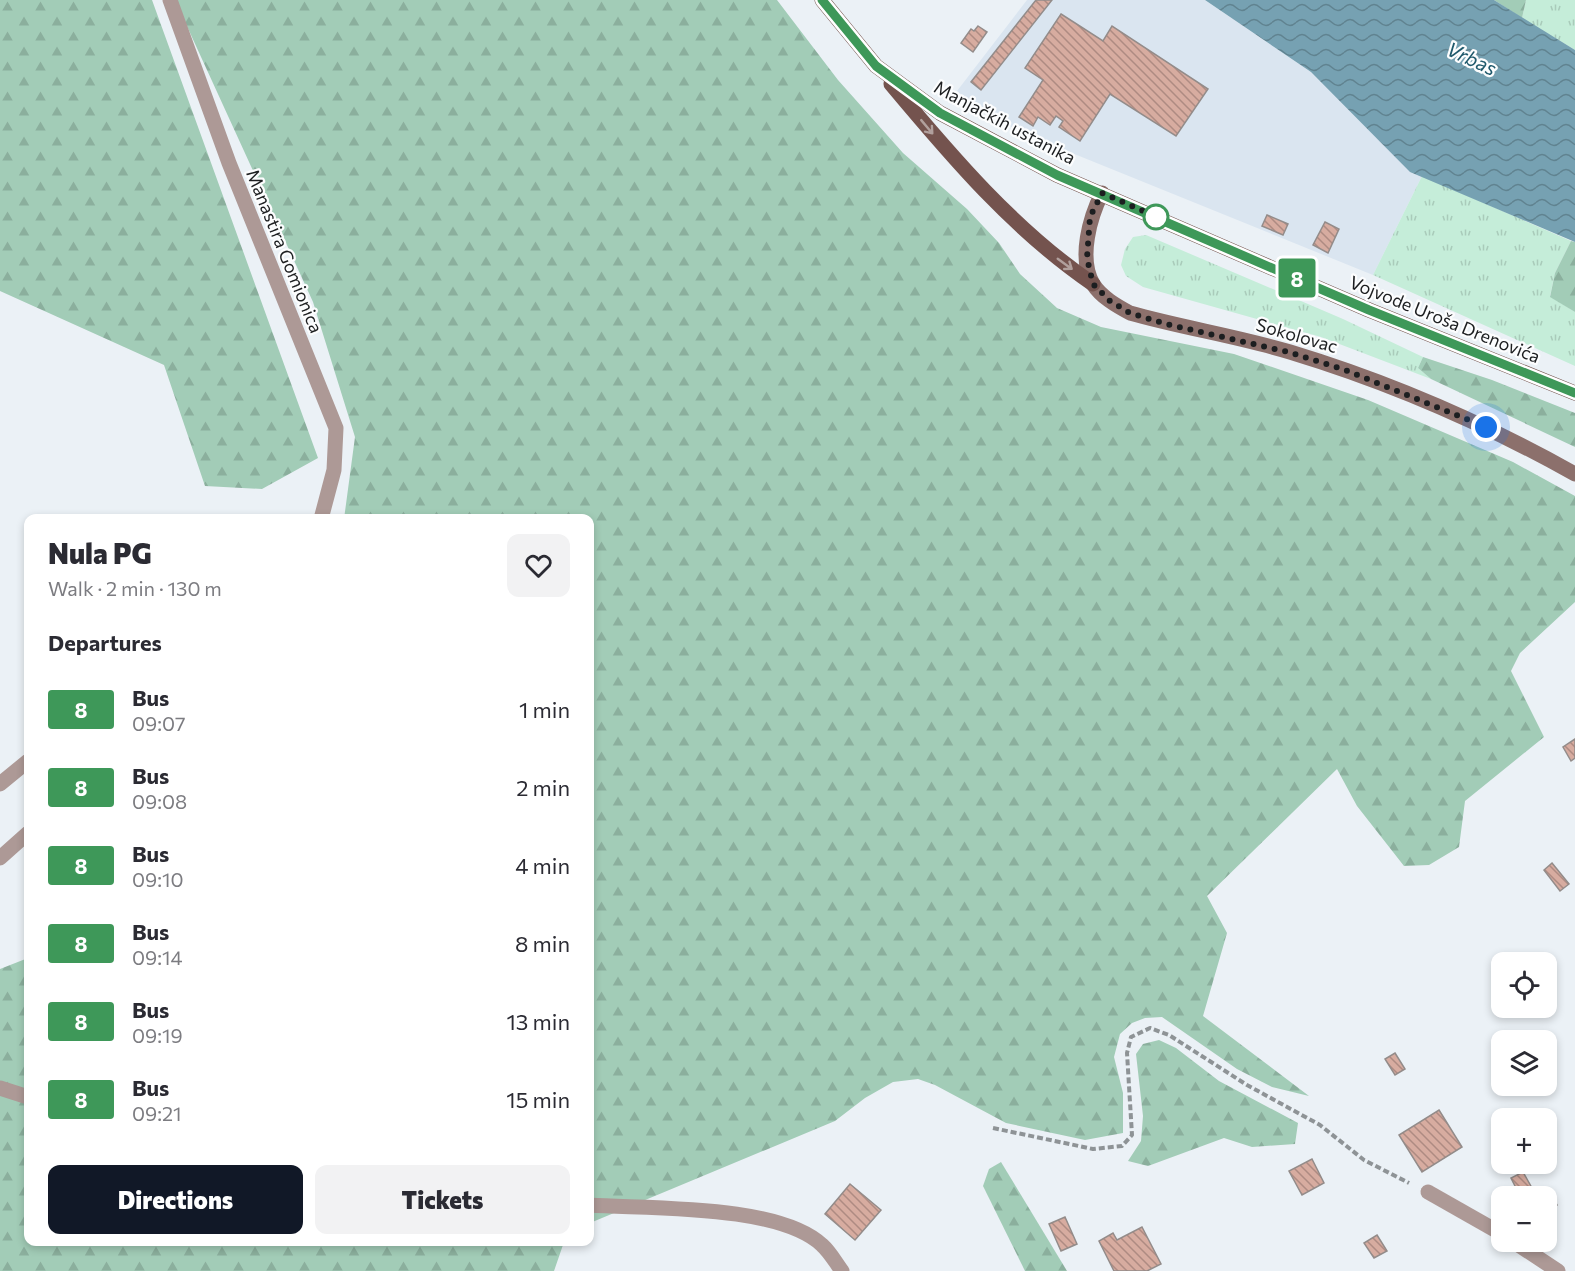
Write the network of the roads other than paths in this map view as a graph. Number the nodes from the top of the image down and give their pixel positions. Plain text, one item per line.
1 (170, 0) edge
2 (822, 0) edge
3 (876, 66) junction
4 (1102, 193) junction
5 (1093, 284) junction
6 (1575, 393) edge
7 (1575, 474) edge
8 (322, 514) edge
9 (24, 764) edge
10 (0, 784) edge
11 (24, 837) edge
12 (0, 858) edge
13 (0, 1088) edge
14 (24, 1096) edge
15 (1428, 1192) road end
16 (594, 1204) edge
17 (1491, 1228) edge
18 (1529, 1252) edge
19 (842, 1271) edge
20 (1558, 1271) edge

1 - 8 street, Manastira Gomionica
2 - 3 main road, Manjačkih ustanika
3 - 4 main road, Manjačkih ustanika
3 -> 5 main road
4 - 5 main road
4 - 6 main road, Vojvode Uroša Drenovića
5 - 7 main road, Sokolovac
9 - 10 street
11 - 12 street
13 - 14 street
15 - 17 street
16 - 19 street
18 - 20 street

